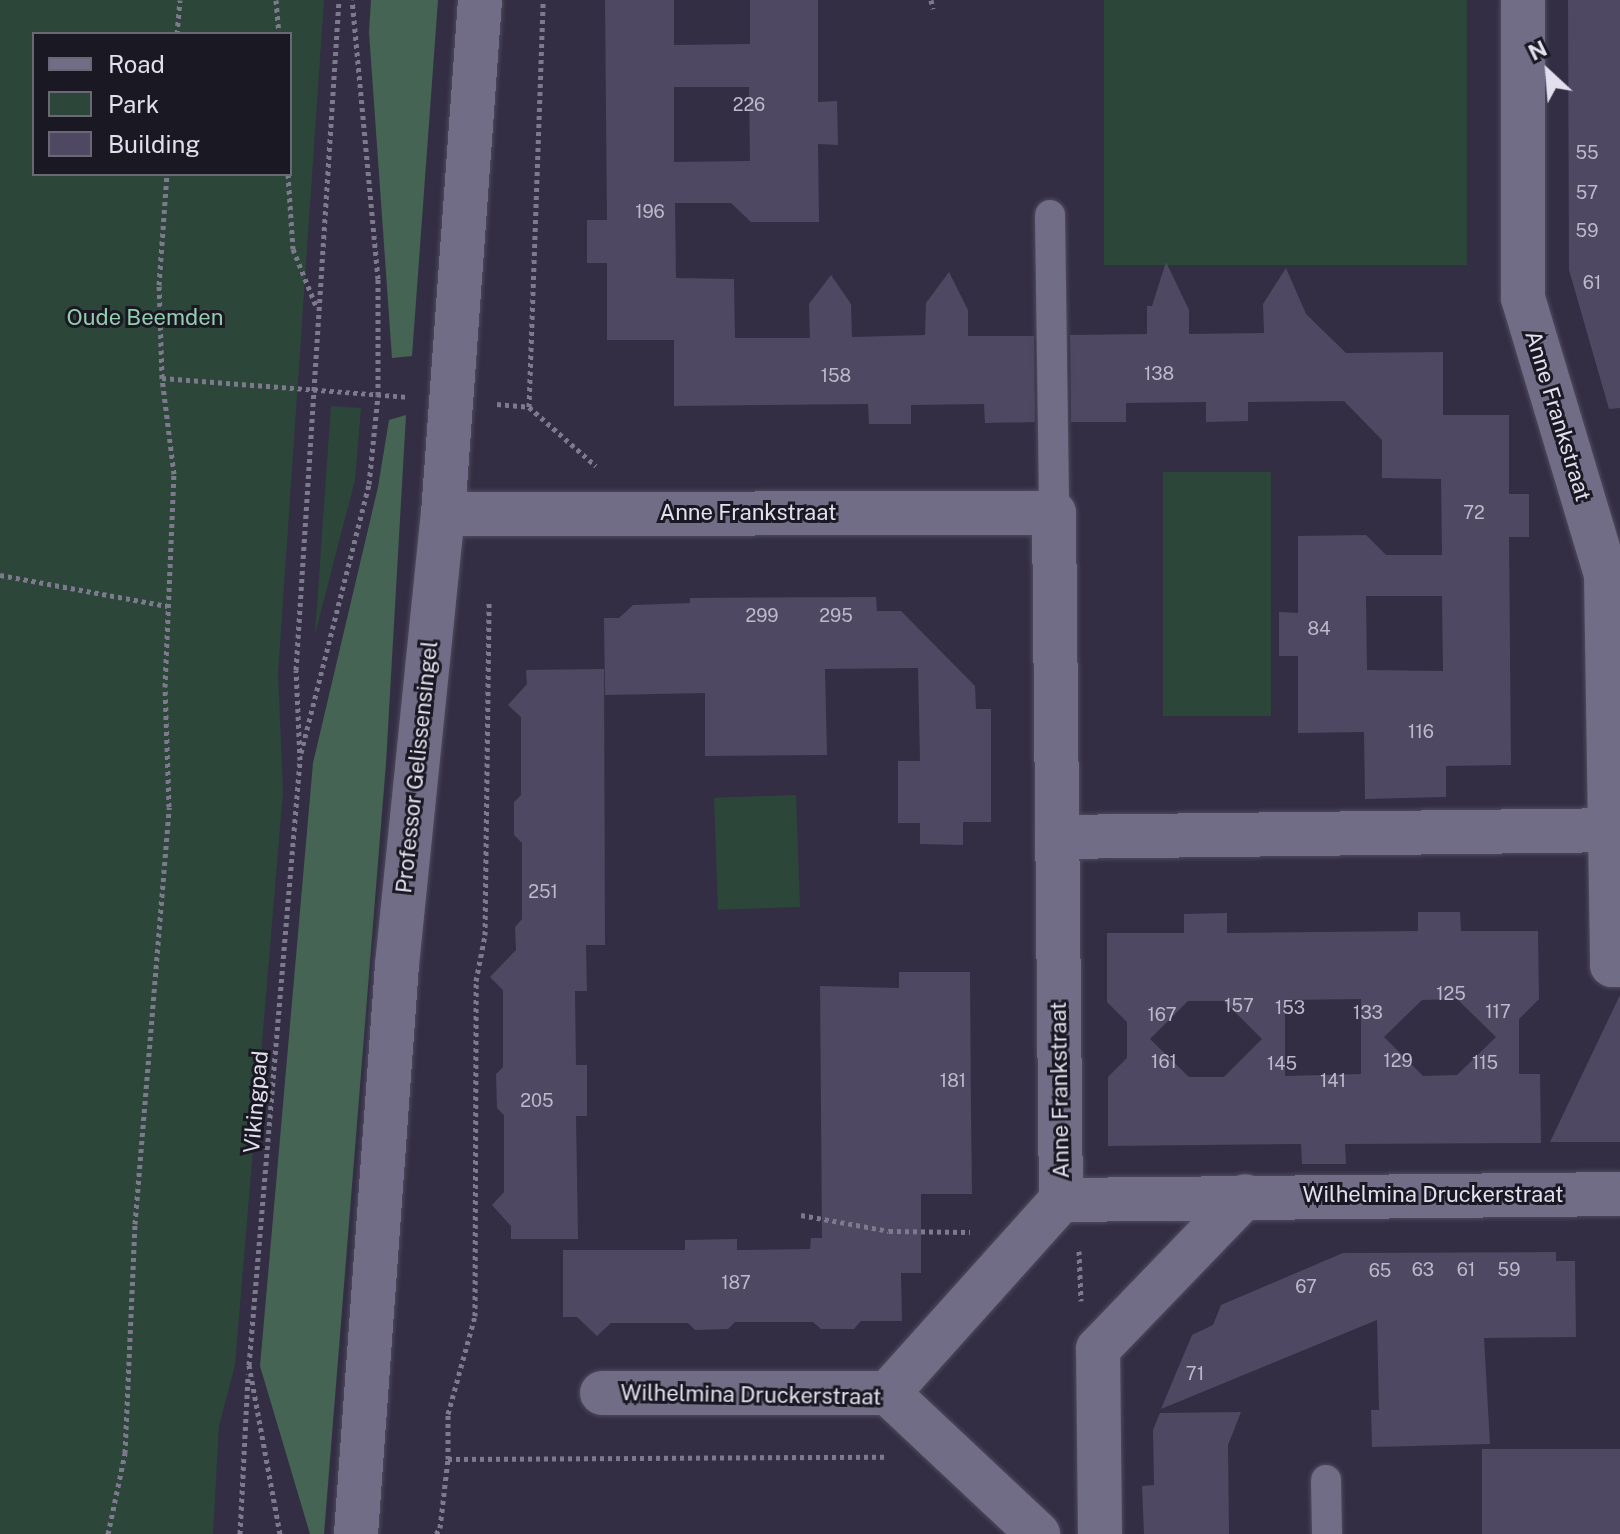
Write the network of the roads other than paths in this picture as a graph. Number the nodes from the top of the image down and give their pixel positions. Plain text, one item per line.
1 (480, 0) edge
2 (1523, 0) edge
3 (1050, 215) dead end
4 (1054, 513) junction
5 (443, 514) junction
6 (1615, 830) edge
7 (1058, 837) junction
8 (1620, 965) edge
9 (1620, 1194) edge
10 (1245, 1196) junction
11 (1070, 1199) junction
12 (602, 1393) dead end
13 (888, 1393) junction
14 (1326, 1480) dead end
15 (356, 1534) edge
16 (1038, 1534) edge
17 (1100, 1534) edge
18 (1327, 1534) edge

1 - 5 street, Professor Gelissensingel
2 - 6 street, Anne Frankstraat
3 - 4 lane, Anne Frankstraat
4 - 5 street, Anne Frankstraat
4 - 7 street, Anne Frankstraat
5 - 15 street, Professor Gelissensingel
6 - 7 street
6 - 8 street, Anne Frankstraat
7 - 11 street, Anne Frankstraat
9 - 10 street, Wilhelmina Druckerstraat
10 - 11 street, Wilhelmina Druckerstraat
10 - 17 street
11 - 13 street
12 - 13 street, Wilhelmina Druckerstraat
13 - 16 street, Wilhelmina Druckerstraat
14 - 18 lane

